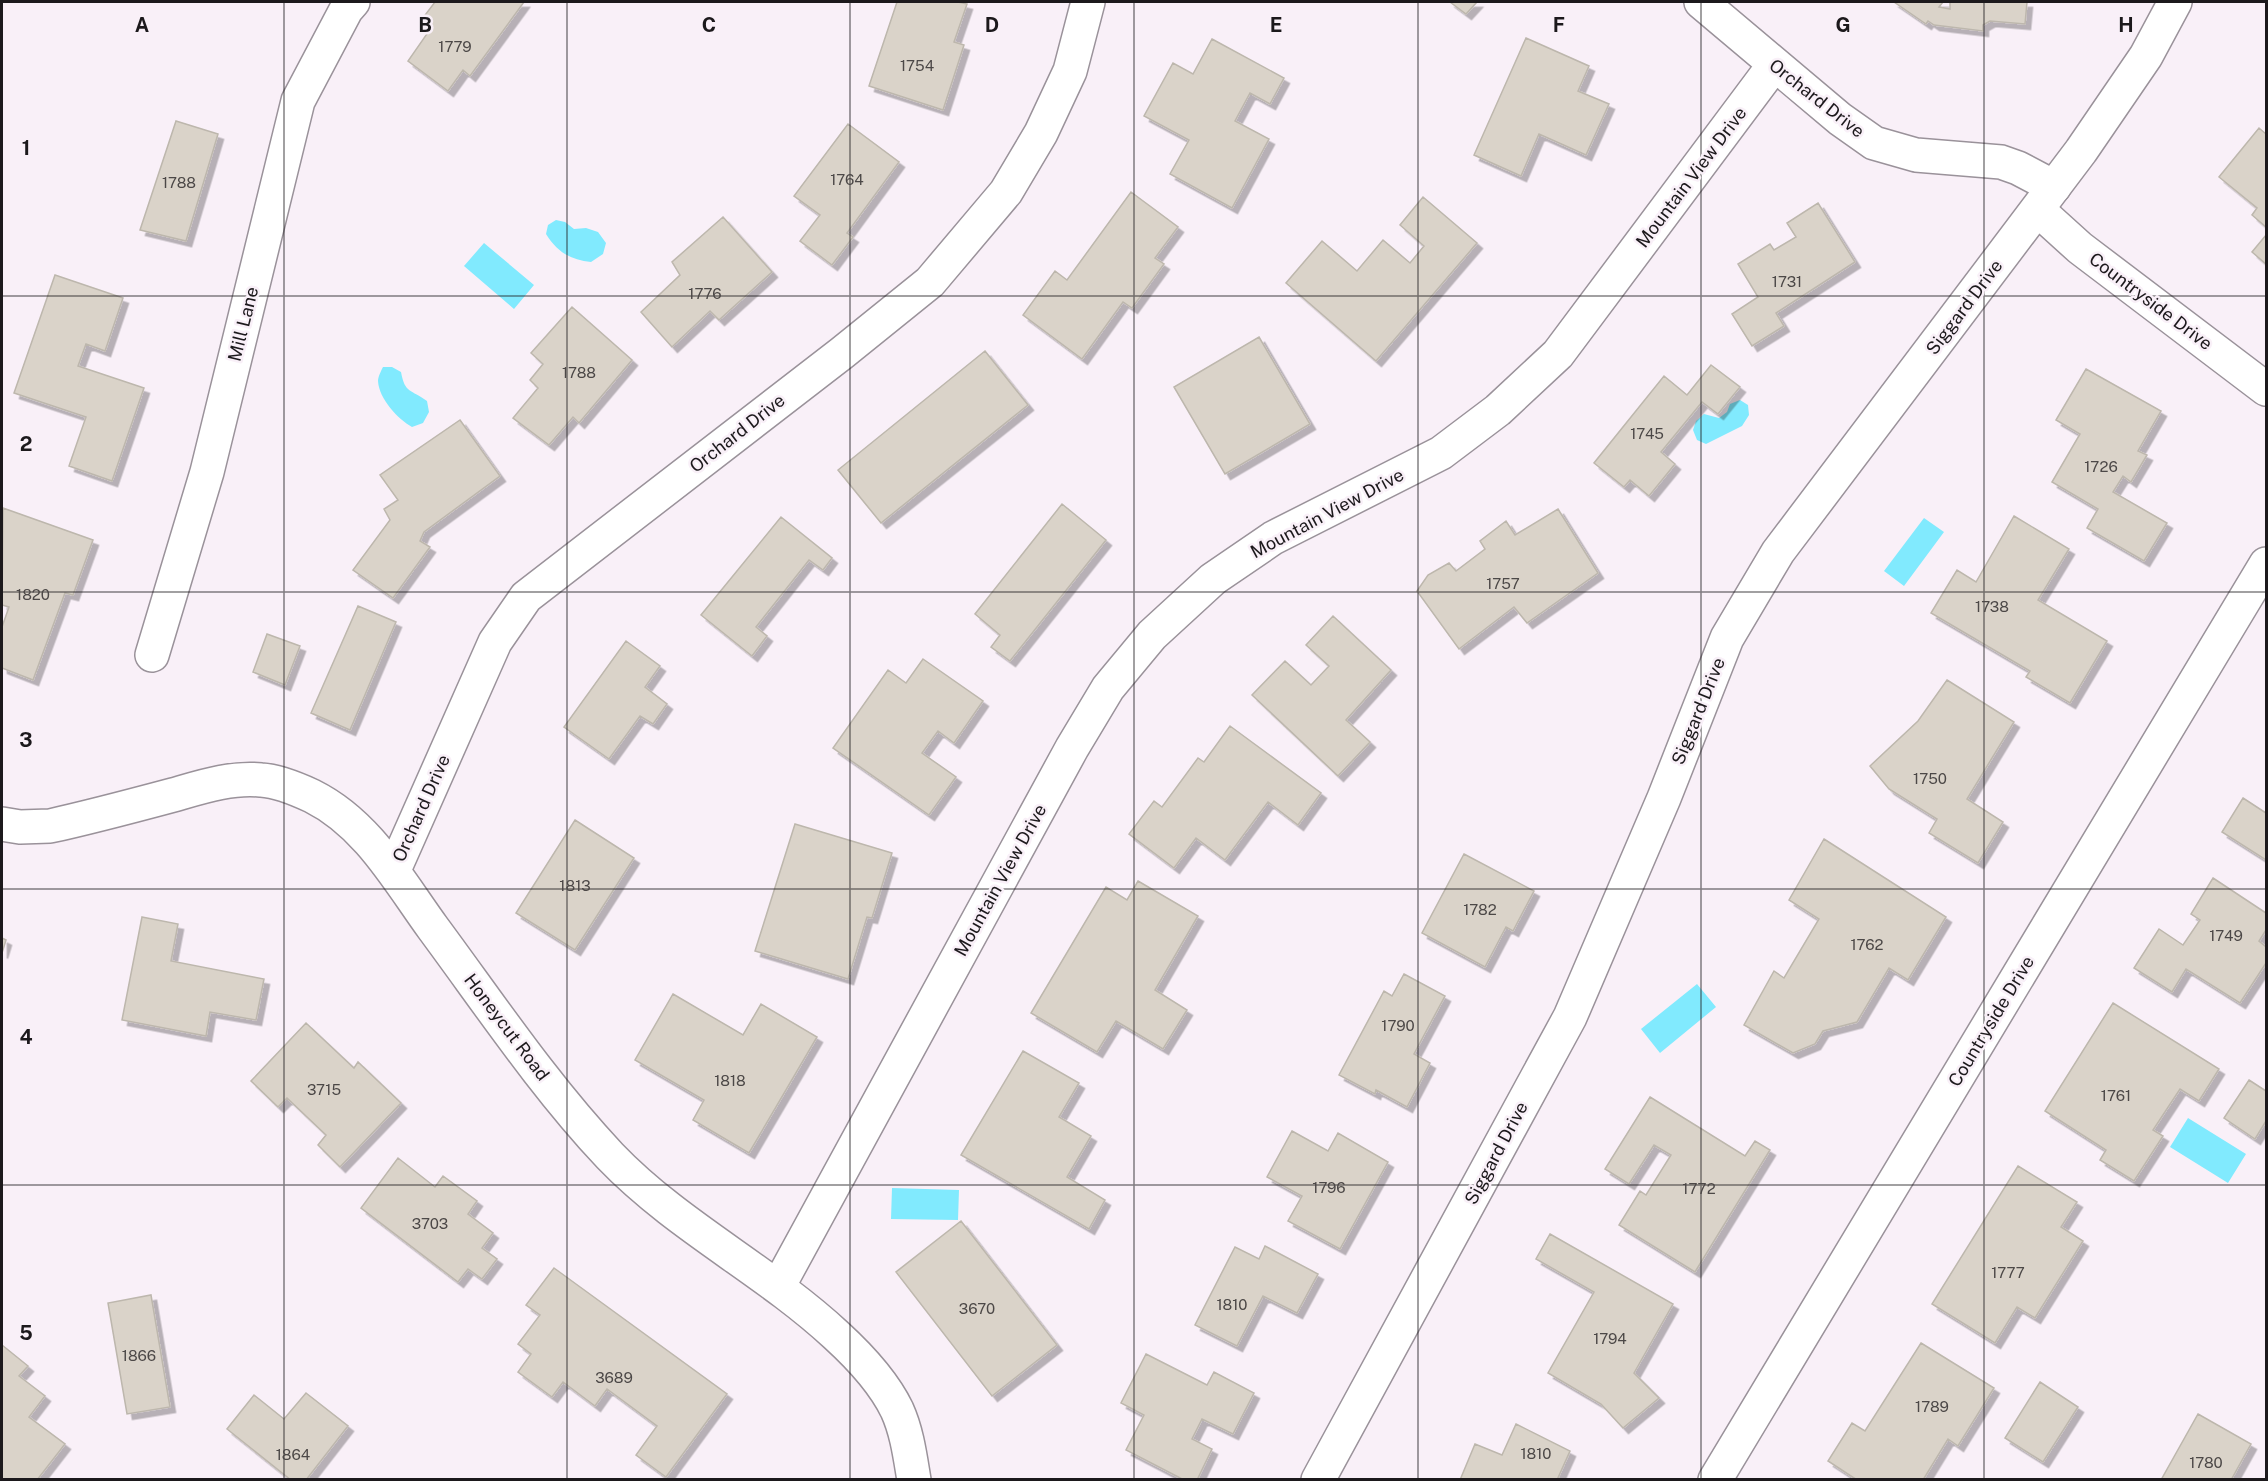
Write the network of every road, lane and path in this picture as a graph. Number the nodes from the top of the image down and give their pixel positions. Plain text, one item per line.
1 (353, 2) edge
2 (1088, 2) edge
3 (1701, 2) edge
4 (2175, 2) edge
5 (1774, 65) junction
6 (2046, 199) junction
7 (2266, 389) edge
8 (2266, 564) edge
9 (152, 656) dead end
10 (2, 824) edge
11 (394, 870) junction
12 (778, 1287) junction
13 (914, 1479) edge
14 (1317, 1479) edge
15 (1715, 1479) edge

1 - 9 street, Mill Lane
2 - 11 street, Orchard Drive
3 - 5 street, Orchard Drive
4 - 6 street, Siggard Drive
5 - 6 street, Orchard Drive
5 - 12 street, Mountain View Drive
6 - 7 street, Countryside Drive
6 - 14 street, Siggard Drive
8 - 15 street, Countryside Drive
10 - 11 street, Honeycut Road
11 - 12 street, Honeycut Road
12 - 13 street, Honeycut Road

